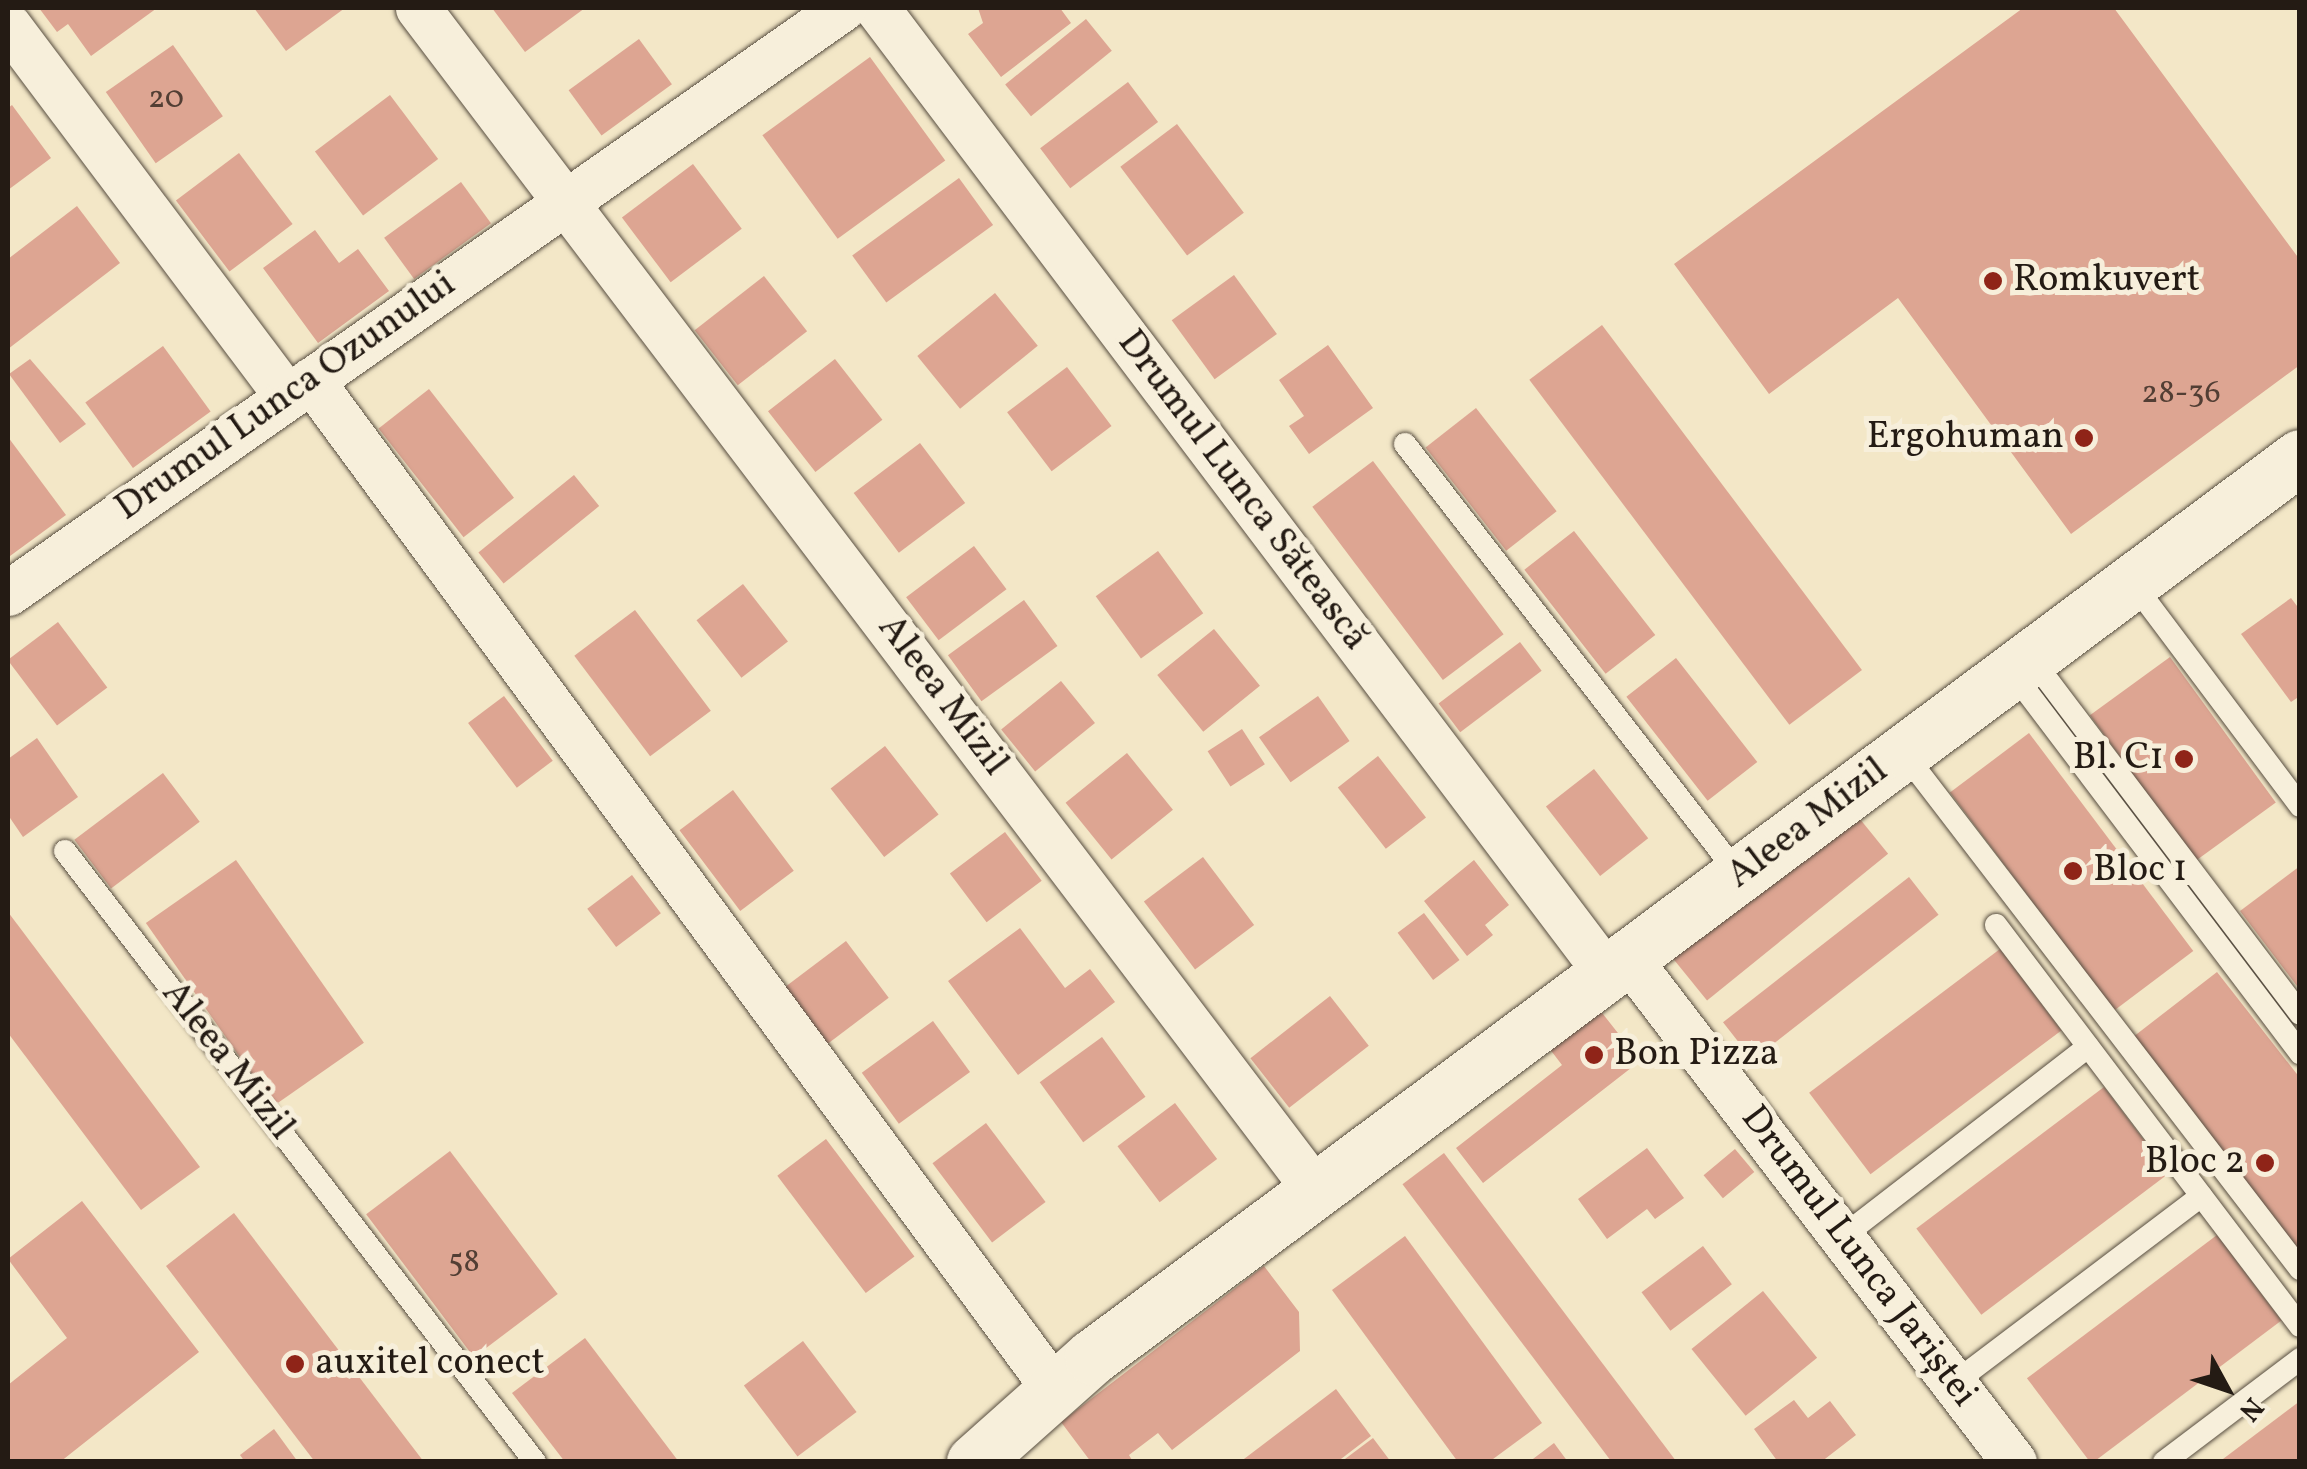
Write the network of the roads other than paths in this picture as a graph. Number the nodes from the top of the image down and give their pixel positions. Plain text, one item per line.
1 (418, 8) edge
2 (843, 8) edge
3 (877, 8) edge
4 (8, 25) edge
5 (565, 202) junction
6 (299, 388) junction
7 (1405, 444) dead end
8 (2300, 457) edge
9 (2132, 582) junction
10 (8, 593) edge
11 (2022, 665) junction
12 (1903, 752) junction
13 (2300, 806) edge
14 (65, 851) dead end
15 (1739, 875) junction
16 (1996, 924) dead end
17 (1618, 966) junction
18 (2300, 1014) edge
19 (2088, 1047) junction
20 (2300, 1053) edge
21 (1316, 1191) junction
22 (2201, 1196) junction
23 (1842, 1236) junction
24 (2300, 1269) edge
25 (2300, 1326) edge
26 (2300, 1359) edge
27 (1954, 1383) junction
28 (1054, 1388) junction
29 (1000, 1446) edge
30 (535, 1462) edge
31 (2014, 1462) edge
32 (2164, 1462) edge

1 - 5 street
2 - 5 street, Drumul Lunca Ozunului
3 - 17 street, Drumul Lunca Sătească
4 - 6 street
5 - 6 street, Drumul Lunca Ozunului
5 - 21 street, Aleea Mizil
6 - 10 street, Drumul Lunca Ozunului
6 - 28 street
7 - 15 lane
8 - 9 street, Aleea Mizil
9 - 11 street, Aleea Mizil
9 - 13 lane
11 - 12 street, Aleea Mizil
11 - 18 lane
11 - 20 lane
12 - 15 street, Aleea Mizil
12 - 24 lane
14 - 30 lane, Aleea Mizil
15 - 17 street, Aleea Mizil
16 - 19 lane
17 - 21 street, Aleea Mizil
17 - 23 street, Drumul Lunca Jariștei
19 - 22 lane
19 - 23 lane
21 - 28 street, Aleea Mizil
22 - 25 lane
22 - 27 lane
23 - 27 street, Drumul Lunca Jariștei
26 - 32 lane
27 - 31 street, Drumul Lunca Jariștei
28 - 29 street, Aleea Mizil

